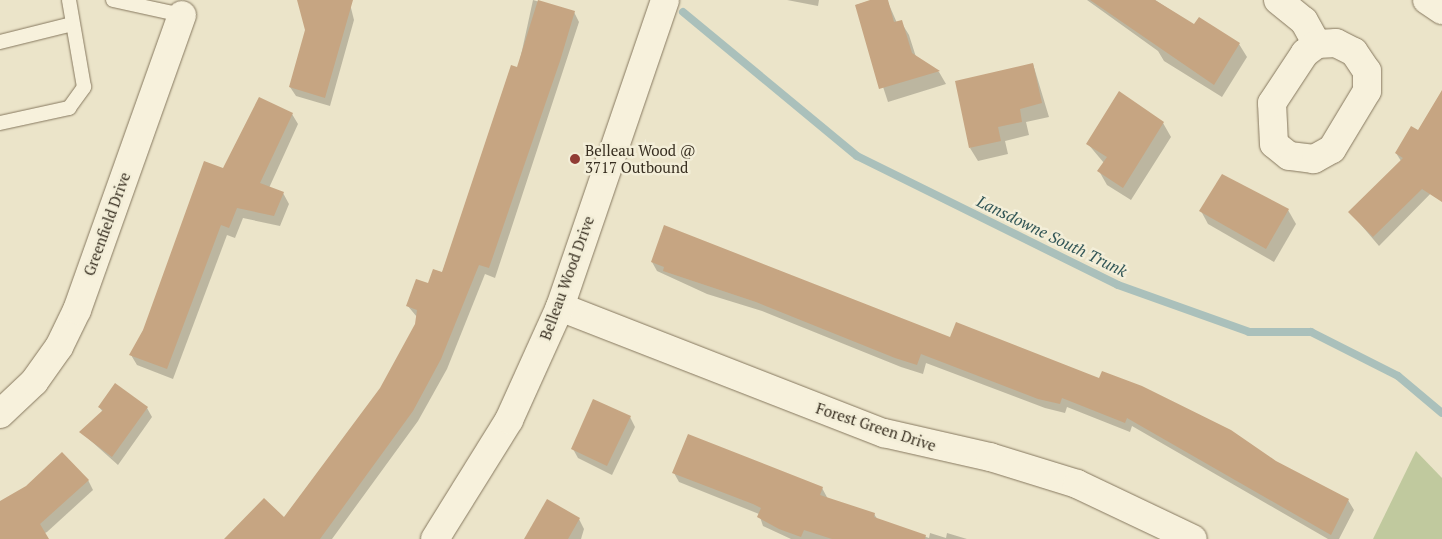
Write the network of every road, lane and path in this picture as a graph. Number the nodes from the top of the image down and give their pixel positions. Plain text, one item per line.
1 (69, 0) edge
2 (113, 0) edge
3 (665, 0) edge
4 (1278, 0) edge
5 (1426, 0) edge
6 (178, 8) edge
7 (1442, 10) edge
8 (72, 24) junction
9 (0, 42) edge
10 (1317, 44) dead end
11 (0, 123) edge
12 (560, 307) junction
13 (0, 414) edge
14 (435, 539) edge
15 (1193, 539) edge

1 - 8 lane
2 - 6 lane
3 - 12 street, Belleau Wood Drive
4 - 10 street
5 - 7 street
6 - 13 street, Greenfield Drive
8 - 9 lane
8 - 11 lane
12 - 14 street, Belleau Wood Drive
12 - 15 street, Forest Green Drive

